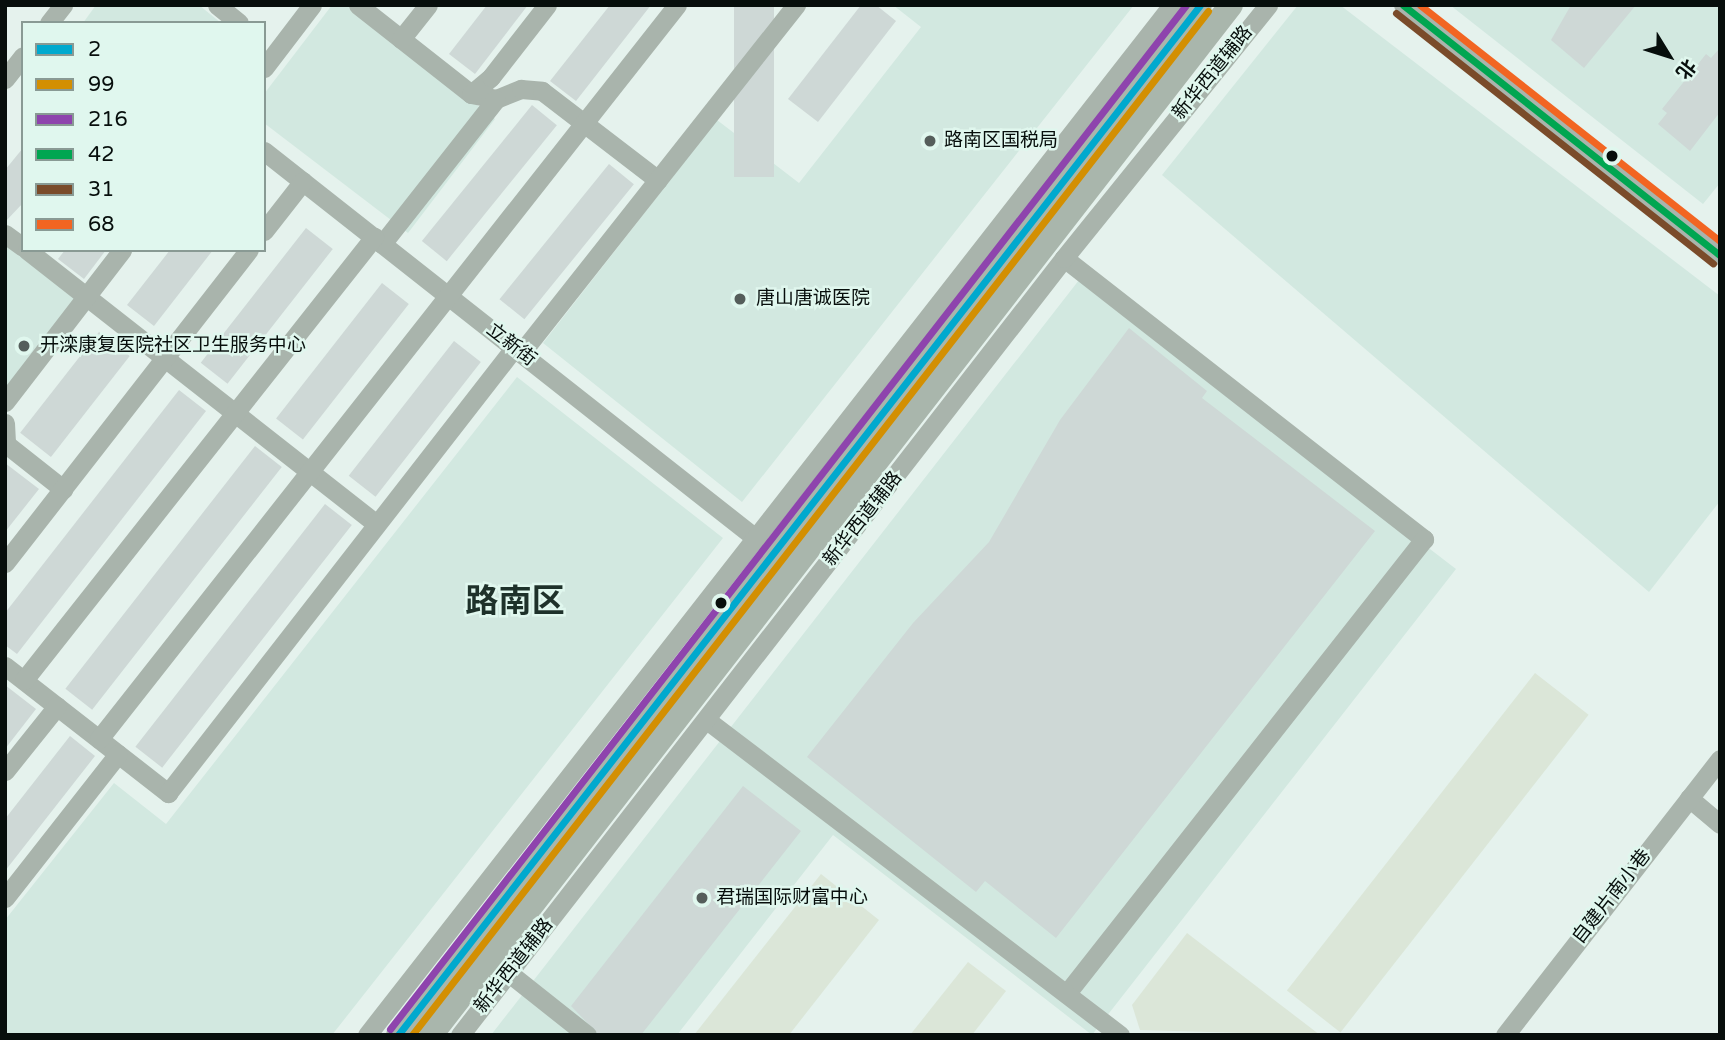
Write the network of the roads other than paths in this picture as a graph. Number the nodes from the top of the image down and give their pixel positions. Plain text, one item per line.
1 (63, 5) edge
2 (217, 5) edge
3 (312, 5) edge
4 (358, 5) edge
5 (428, 5) edge
6 (547, 5) edge
7 (677, 5) edge
8 (796, 5) edge
9 (1172, 5) edge
10 (1200, 5) edge
11 (1231, 5) edge
12 (1268, 5) edge
13 (1403, 5) edge
14 (51, 21) edge
15 (237, 21) edge
16 (401, 39) junction
17 (268, 54) edge
18 (21, 59) edge
19 (5, 79) edge
20 (471, 93) junction
21 (496, 99) junction
22 (584, 123) junction
23 (266, 153) edge
24 (658, 180) junction
25 (303, 181) junction
26 (266, 228) edge
27 (378, 240) junction
28 (31, 252) edge
29 (120, 252) edge
30 (247, 252) edge
31 (1720, 255) edge
32 (1064, 258) junction
33 (448, 296) junction
34 (86, 297) junction
35 (518, 351) junction
36 (165, 358) junction
37 (5, 402) edge
38 (235, 413) junction
39 (5, 423) edge
40 (309, 471) junction
41 (63, 489) junction
42 (377, 524) junction
43 (758, 540) junction
44 (5, 563) edge
45 (5, 666) edge
46 (24, 681) junction
47 (57, 706) junction
48 (708, 721) junction
49 (99, 739) junction
50 (118, 754) junction
51 (1720, 759) edge
52 (5, 771) edge
53 (1689, 798) junction
54 (1720, 824) edge
55 (5, 898) edge
56 (500, 965) junction
57 (1067, 993) junction
58 (1098, 1028) edge
59 (367, 1035) edge
60 (398, 1035) edge
61 (431, 1035) edge
62 (460, 1035) edge
63 (587, 1035) edge
64 (1120, 1035) edge
65 (1505, 1035) edge

1 - 14 street
2 - 15 street
3 - 17 street
4 - 16 street
5 - 16 street
6 - 20 street
7 - 22 street
8 - 24 street
9 - 43 street
10 - 60 main road
11 - 56 main road
12 - 32 street, 新华西道辅路
13 - 31 street
16 - 20 street
18 - 19 street
20 - 21 street
21 - 22 street
21 - 27 street
22 - 24 street
22 - 33 street
23 - 25 street, 立新街
24 - 35 street
25 - 26 street
25 - 27 street, 立新街
27 - 33 street, 立新街
27 - 38 street
28 - 34 street
29 - 34 street
30 - 36 street
32 - 48 street, 新华西道辅路
32 - 57 street
33 - 35 street, 立新街
33 - 40 street
34 - 36 street
34 - 37 street
35 - 42 street
35 - 43 street, 立新街
36 - 38 street
36 - 41 street
38 - 40 street
38 - 46 street
39 - 41 street
40 - 42 street
40 - 49 street
41 - 44 street
42 - 50 street
43 - 59 street
45 - 46 street
46 - 47 street
47 - 49 street
47 - 52 street
48 - 56 street, 新华西道辅路
48 - 57 street
49 - 50 street
50 - 55 street
51 - 53 street, 自建片南小巷
53 - 54 street
53 - 65 street, 自建片南小巷
56 - 61 main road
56 - 62 street, 新华西道辅路
56 - 63 street
57 - 58 street
58 - 64 street

